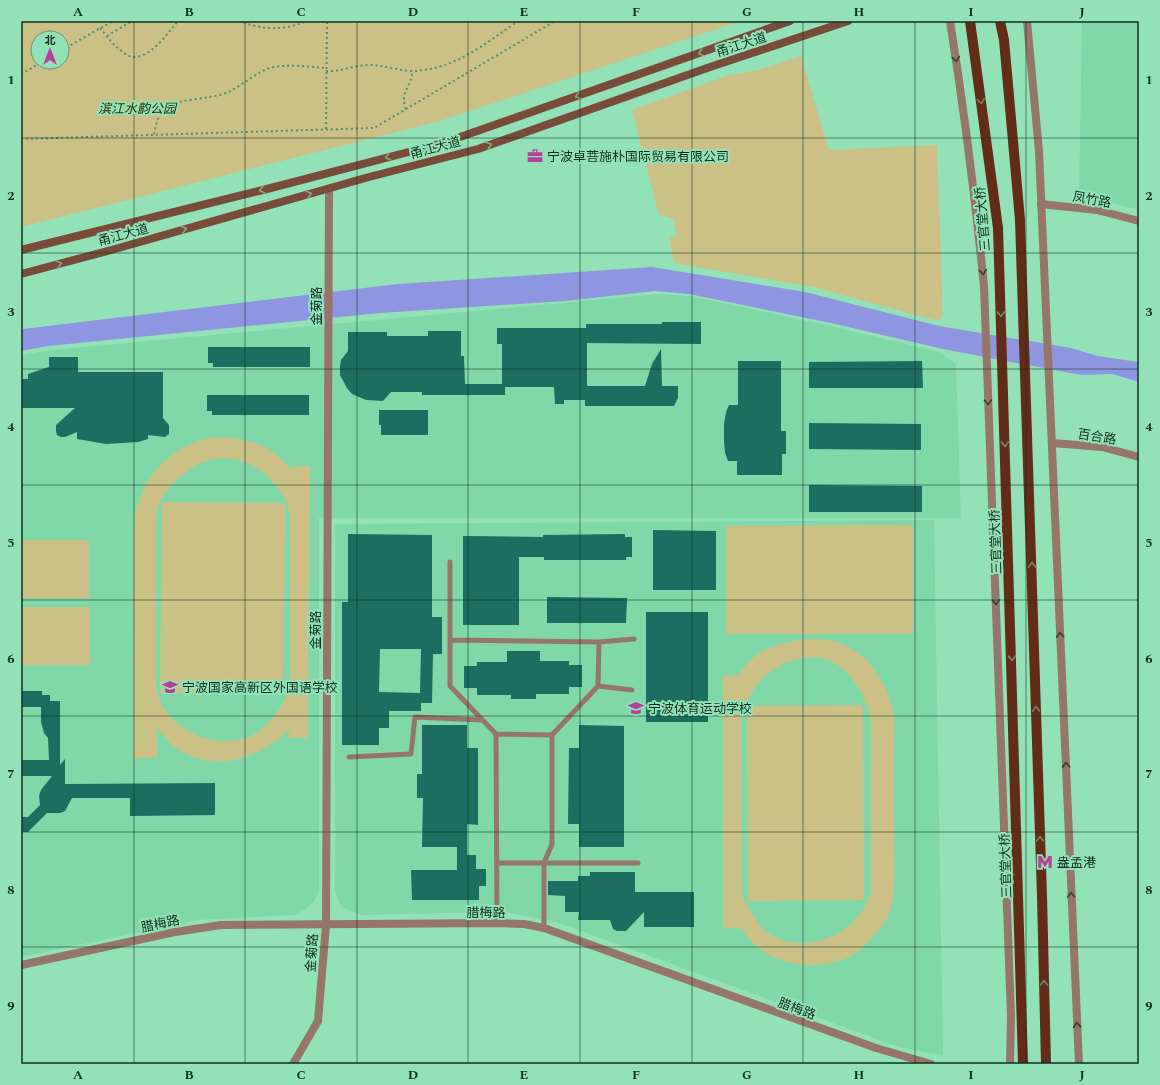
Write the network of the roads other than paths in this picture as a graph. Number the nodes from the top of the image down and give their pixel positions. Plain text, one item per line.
1 (790, 21) edge
2 (848, 21) edge
3 (950, 21) edge
4 (970, 21) edge
5 (1000, 21) edge
6 (1027, 21) edge
7 (329, 189) junction
8 (1041, 204) junction
9 (1139, 221) edge
10 (21, 250) edge
11 (21, 274) edge
12 (1052, 443) junction
13 (1139, 457) edge
14 (450, 562) dead end
15 (634, 639) dead end
16 (450, 640) junction
17 (599, 642) junction
18 (598, 686) junction
19 (632, 690) dead end
20 (482, 720) junction
21 (496, 734) junction
22 (552, 735) junction
23 (349, 757) dead end
24 (497, 863) junction
25 (544, 863) junction
26 (638, 863) dead end
27 (497, 923) junction
28 (326, 925) junction
29 (544, 928) junction
30 (21, 966) edge
31 (293, 1064) edge
32 (930, 1064) edge
33 (1010, 1064) edge
34 (1024, 1064) edge
35 (1046, 1064) edge
36 (1079, 1064) edge

1 -> 10 main road, 甬江大道
7 -> 2 main road, 甬江大道
3 -> 33 street
4 -> 34 main road, 三官堂大桥
35 -> 5 main road, bridge
6 - 8 street
11 -> 7 main road, 甬江大道
7 - 28 street, 金菊路
8 - 9 street, 凤竹路
8 - 12 street
12 - 13 street, 百合路
36 -> 12 street
14 - 16 lane
15 - 17 lane
16 - 17 lane
16 - 20 lane
17 - 18 lane
18 - 19 lane
18 - 22 lane
20 - 21 lane
20 - 23 lane
21 - 22 lane
21 - 24 lane
22 - 25 lane
24 - 25 lane
24 - 27 lane
25 - 26 lane
25 - 29 lane
27 - 28 street, 腊梅路
27 - 29 street, 腊梅路
28 - 30 street, 腊梅路
28 - 31 street, 金菊路
29 - 32 street, 腊梅路

